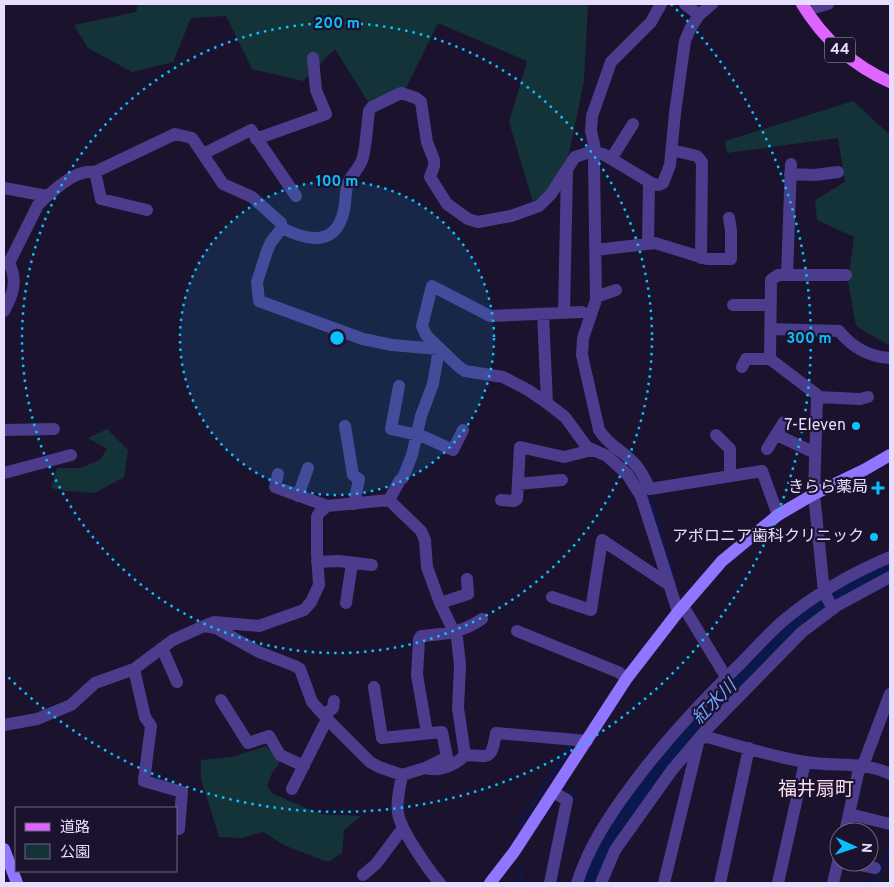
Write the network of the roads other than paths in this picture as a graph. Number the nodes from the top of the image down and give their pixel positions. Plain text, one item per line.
1 (661, 4) edge
2 (685, 4) edge
3 (712, 4) edge
4 (828, 4) edge
5 (804, 7) edge
6 (698, 15) junction
7 (313, 58) dead end
8 (890, 82) edge
9 (633, 124) dead end
10 (256, 139) junction
11 (672, 150) junction
12 (596, 153) junction
13 (203, 154) junction
14 (612, 159) junction
15 (567, 170) junction
16 (95, 172) junction
17 (838, 172) dead end
18 (649, 182) junction
19 (4, 188) edge
20 (47, 196) junction
21 (296, 196) dead end
22 (146, 210) dead end
23 (729, 218) dead end
24 (282, 228) junction
25 (648, 243) junction
26 (596, 250) junction
27 (701, 258) junction
28 (6, 263) edge
29 (787, 275) junction
30 (846, 275) dead end
31 (616, 290) dead end
32 (596, 297) junction
33 (733, 305) dead end
34 (770, 305) junction
35 (4, 311) edge
36 (582, 312) dead end
37 (564, 313) junction
38 (543, 314) junction
39 (770, 329) junction
40 (439, 349) junction
41 (890, 358) edge
42 (770, 359) junction
43 (742, 367) dead end
44 (399, 386) dead end
45 (817, 397) junction
46 (868, 397) dead end
47 (547, 403) junction
48 (784, 422) dead end
49 (345, 426) dead end
50 (54, 429) dead end
51 (4, 430) edge
52 (463, 430) dead end
53 (416, 434) junction
54 (716, 435) dead end
55 (777, 435) junction
56 (767, 449) dead end
57 (592, 450) junction
58 (815, 453) junction
59 (71, 455) dead end
60 (890, 455) edge
61 (308, 468) dead end
62 (4, 473) edge
63 (278, 474) dead end
64 (730, 476) junction
65 (562, 480) dead end
66 (518, 484) junction
67 (814, 494) junction
68 (298, 496) junction
69 (389, 500) junction
70 (501, 500) dead end
71 (354, 504) junction
72 (327, 506) junction
73 (778, 515) junction
74 (890, 557) edge
75 (318, 562) junction
76 (352, 563) junction
77 (372, 565) dead end
78 (890, 576) edge
79 (467, 578) dead end
80 (668, 584) junction
81 (824, 593) junction
82 (552, 597) dead end
83 (346, 603) dead end
84 (440, 603) junction
85 (832, 607) junction
86 (680, 609) junction
87 (482, 618) dead end
88 (204, 626) junction
89 (517, 631) dead end
90 (454, 633) junction
91 (162, 648) junction
92 (134, 669) junction
93 (726, 677) junction
94 (627, 678) junction
95 (177, 682) dead end
96 (374, 687) dead end
97 (890, 694) edge
98 (222, 700) dead end
99 (334, 701) dead end
100 (326, 718) junction
101 (4, 725) edge
102 (427, 733) junction
103 (699, 739) junction
104 (587, 741) junction
105 (749, 748) junction
106 (465, 755) junction
107 (805, 762) junction
108 (304, 766) junction
109 (861, 766) junction
110 (425, 768) junction
111 (402, 774) junction
112 (890, 774) edge
113 (292, 789) dead end
114 (554, 792) junction
115 (849, 814) junction
116 (847, 822) edge
117 (890, 824) edge
118 (403, 828) junction
119 (179, 829) dead end
120 (4, 848) edge
121 (6, 862) edge
122 (363, 874) dead end
123 (17, 883) edge
124 (440, 883) edge
125 (490, 883) edge
126 (550, 883) edge
127 (578, 883) edge
128 (601, 883) edge
129 (664, 883) edge
130 (720, 883) edge
131 (778, 883) edge

1 - 12 street
2 - 6 street
3 - 6 street
4 - 5 street
5 - 8 main road, 44
6 - 11 street
7 - 10 street
9 - 14 street
10 - 13 street
10 - 21 street
11 - 18 street
11 - 27 street
12 - 14 street
12 - 15 street
12 - 26 street
13 - 16 street
13 - 24 street
14 - 18 street
15 - 24 street
15 - 37 street
16 - 20 street
16 - 22 street
17 - 29 street
18 - 25 street
19 - 20 street
20 - 28 street
23 - 27 street
24 - 40 street
25 - 26 street
25 - 27 street
26 - 32 street
28 - 35 street
29 - 30 street
29 - 34 street
31 - 32 street
32 - 64 street
33 - 34 street
34 - 39 street
36 - 37 street
37 - 38 street
38 - 40 street
38 - 47 street
39 - 41 street
39 - 42 street
40 - 47 street
40 - 53 street
42 - 43 street
42 - 45 street
44 - 53 street
45 - 46 street
45 - 58 street
47 - 57 street
48 - 55 street
49 - 71 street
50 - 51 street
52 - 53 street
53 - 69 street
54 - 64 street
55 - 56 street
55 - 58 street
57 - 66 street
57 - 80 street
58 - 67 street
59 - 62 street
60 - 67 street
61 - 68 street
63 - 68 street
64 - 73 street
65 - 66 street
66 - 70 street
67 - 73 street
67 - 81 street
68 - 72 street
69 - 71 street
69 - 84 street
71 - 72 street
72 - 75 street
73 - 86 street
74 - 81 street
75 - 76 street
75 - 88 street
76 - 77 street
76 - 83 street
78 - 85 street
79 - 84 street
80 - 82 street
80 - 86 street
81 - 85 street
81 - 93 street
84 - 90 street
85 - 103 street
86 - 93 street
86 - 94 street
87 - 90 street
88 - 91 street
88 - 100 street
89 - 94 street
90 - 102 street
90 - 106 street
91 - 92 street
91 - 95 street
92 - 101 street
92 - 119 street
93 - 127 street
94 - 104 street
96 - 102 street
97 - 109 street
98 - 108 street
99 - 100 street
100 - 108 street
100 - 111 street
102 - 110 street
103 - 105 street
103 - 128 street
103 - 129 street
104 - 106 street
104 - 114 street
105 - 107 street
105 - 130 street
106 - 110 street
107 - 109 street
107 - 131 street
108 - 113 street
109 - 112 street
109 - 115 street
110 - 111 street
111 - 118 street
114 - 125 street
114 - 126 street
115 - 116 street
115 - 117 street
118 - 122 street
118 - 124 street
120 - 121 street
121 - 123 street

